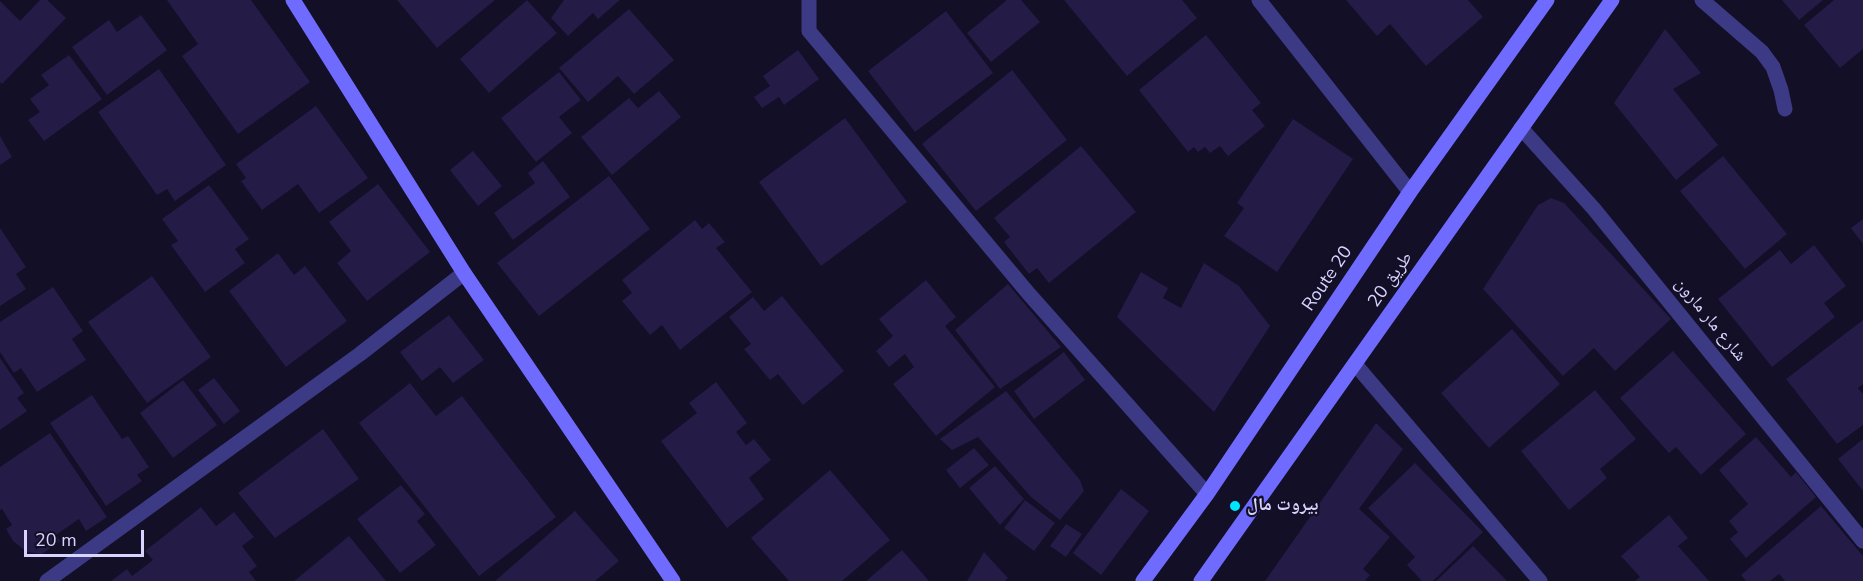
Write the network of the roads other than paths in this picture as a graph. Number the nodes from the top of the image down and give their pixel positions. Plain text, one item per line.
1 (293, 0) edge
2 (809, 0) edge
3 (1259, 0) edge
4 (1547, 0) edge
5 (1612, 0) edge
6 (1701, 0) edge
7 (1785, 109) dead end
8 (1521, 128) junction
9 (1410, 192) junction
10 (464, 273) junction
11 (1355, 364) junction
12 (1207, 494) junction
13 (1863, 541) edge
14 (47, 581) edge
15 (673, 581) edge
16 (1143, 581) edge
17 (1201, 581) edge
18 (1540, 581) edge

1 - 10 main road
2 - 12 street
3 - 9 street
4 - 9 main road, Route 20
5 - 8 main road, طريق 20
6 - 7 street
8 - 11 main road, طريق 20
8 - 13 street, شارع مار مارون
9 - 12 main road, Route 20
10 - 14 street
10 - 15 main road
11 - 17 main road, طريق 20
11 - 18 street
12 - 16 main road, Route 20

